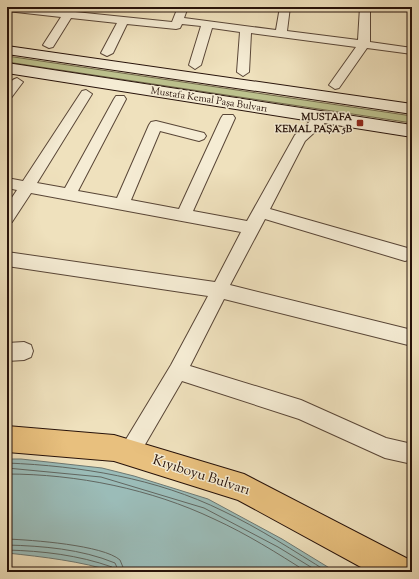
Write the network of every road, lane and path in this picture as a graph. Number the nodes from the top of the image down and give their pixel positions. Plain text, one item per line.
1 (183, 7) edge
2 (285, 7) edge
3 (365, 7) edge
4 (10, 9) edge
5 (68, 14) junction
6 (124, 20) junction
7 (178, 20) junction
8 (208, 25) junction
9 (246, 30) junction
10 (281, 33) junction
11 (364, 44) junction
12 (49, 45) dead end
13 (7, 50) edge
14 (412, 52) edge
15 (107, 53) dead end
16 (195, 66) dead end
17 (7, 68) edge
18 (242, 72) dead end
19 (17, 82) dead end
20 (335, 85) dead end
21 (86, 94) dead end
22 (7, 96) edge
23 (120, 99) dead end
24 (412, 109) edge
25 (323, 117) junction
26 (228, 118) dead end
27 (412, 131) edge
28 (199, 136) dead end
29 (7, 183) edge
30 (28, 186) junction
31 (69, 194) junction
32 (122, 204) junction
33 (261, 212) junction
34 (184, 215) junction
35 (7, 218) edge
36 (250, 228) junction
37 (405, 254) dead end
38 (7, 259) edge
39 (219, 290) junction
40 (412, 338) edge
41 (178, 371) junction
42 (7, 439) edge
43 (129, 453) junction
44 (412, 454) edge
45 (401, 572) edge

1 - 7 street
2 - 10 street
3 - 11 street
4 - 5 street
5 - 6 street
5 - 12 street
6 - 7 street
6 - 15 street
7 - 8 street
8 - 9 street
8 - 16 street
9 - 10 street
9 - 18 street
10 - 11 street
11 - 14 street
11 - 20 street
13 - 24 main road, Mustafa Kemal Paşa Bulvarı
17 - 25 main road, Mustafa Kemal Paşa Bulvarı
19 - 22 street
21 - 30 street
23 - 31 street
25 - 27 main road, Mustafa Kemal Paşa Bulvarı
25 - 33 street
26 - 34 street
28 - 32 street
29 - 30 street
30 - 31 street
30 - 35 street
31 - 32 street
32 - 34 street
33 - 36 street
33 - 37 street
34 - 36 street
36 - 39 street
38 - 39 street
39 - 40 street
39 - 41 street
41 - 43 street
41 - 44 street
42 - 43 main road, Kıyıboyu Bulvarı
43 - 45 main road, Kıyıboyu Bulvarı

